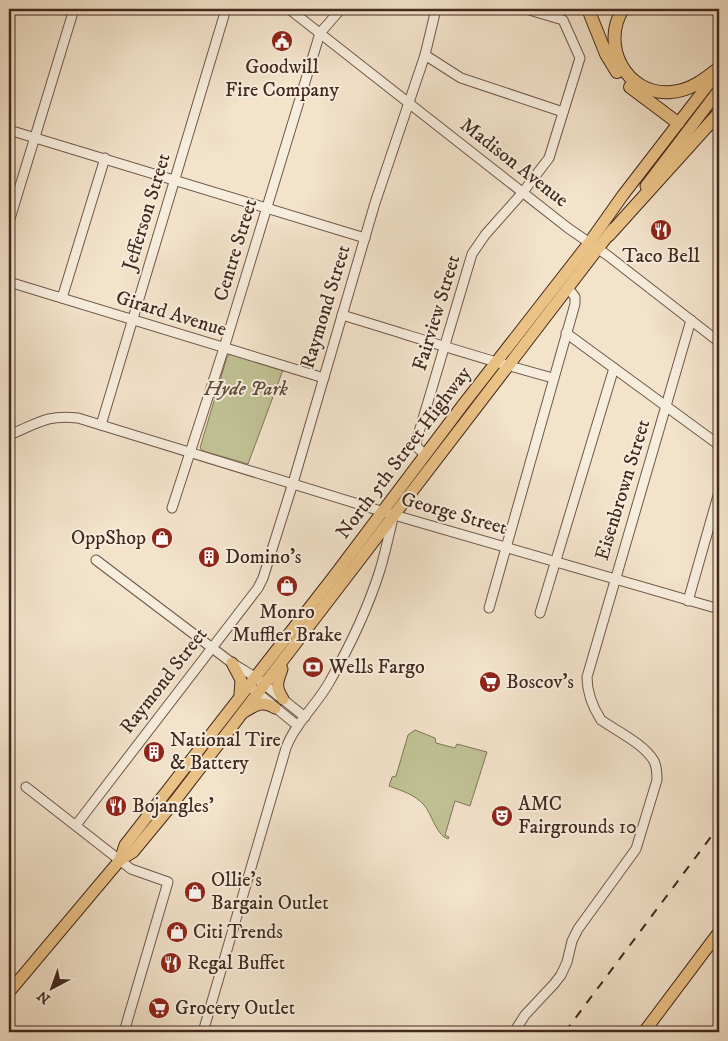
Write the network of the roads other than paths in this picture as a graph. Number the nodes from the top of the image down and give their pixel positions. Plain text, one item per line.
1 (74, 9) edge
2 (226, 9) edge
3 (289, 9) edge
4 (341, 9) edge
5 (436, 9) edge
6 (526, 9) edge
7 (588, 9) edge
8 (624, 9) edge
9 (320, 33) junction
10 (425, 55) junction
11 (719, 69) edge
12 (719, 90) edge
13 (409, 104) junction
14 (564, 112) junction
15 (719, 113) edge
16 (678, 123) junction
17 (692, 127) junction
18 (9, 130) edge
19 (34, 138) junction
20 (105, 158) junction
21 (175, 179) junction
22 (523, 192) junction
23 (267, 208) junction
24 (9, 222) edge
25 (609, 234) junction
26 (365, 238) junction
27 (594, 246) junction
28 (9, 282) edge
29 (568, 288) junction
30 (62, 298) junction
31 (342, 315) junction
32 (134, 320) junction
33 (691, 320) junction
34 (566, 333) junction
35 (719, 342) edge
36 (445, 345) junction
37 (224, 348) junction
38 (497, 362) junction
39 (509, 366) junction
40 (614, 368) junction
41 (324, 378) junction
42 (553, 378) junction
43 (666, 407) junction
44 (101, 425) junction
45 (9, 434) edge
46 (719, 445) edge
47 (190, 452) junction
48 (425, 455) junction
49 (293, 483) junction
50 (719, 492) edge
51 (172, 508) dead end
52 (383, 512) junction
53 (394, 515) junction
54 (506, 547) junction
55 (96, 560) dead end
56 (556, 562) junction
57 (615, 580) junction
58 (688, 601) junction
59 (489, 608) dead end
60 (719, 609) edge
61 (540, 613) dead end
62 (211, 648) junction
63 (285, 658) junction
64 (268, 660) junction
65 (237, 666) junction
66 (256, 685) junction
67 (239, 697) junction
68 (279, 704) junction
69 (240, 714) junction
70 (305, 717) junction
71 (298, 726) junction
72 (26, 787) dead end
73 (76, 825) junction
74 (120, 860) junction
75 (719, 932) edge
76 (9, 992) edge
77 (124, 1032) edge
78 (203, 1032) edge
79 (514, 1032) edge
80 (644, 1032) edge

1 - 19 street
2 - 21 street, Jefferson Street
3 - 9 street, Madison Avenue
4 - 9 street, Centre Street
5 - 10 street, Raymond Street
6 - 14 street, Fairview Street
7 - 16 highway
8 - 11 highway
9 - 13 street, Madison Avenue
9 - 23 street, Centre Street
10 - 13 street, Raymond Street
10 - 14 street
11 - 16 main road, North 5th Street Highway
12 - 17 main road, North 5th Street Highway
13 - 22 street, Madison Avenue
13 - 26 street, Raymond Street
14 - 22 street, Fairview Street
15 - 25 highway
16 - 17 main road
16 - 27 main road, North 5th Street Highway
17 - 25 main road, North 5th Street Highway
18 - 19 street
19 - 20 street
19 - 24 street
20 - 21 street
20 - 30 street
21 - 23 street
21 - 32 street, Jefferson Street
22 - 27 street, Madison Avenue
22 - 36 street, Fairview Street
23 - 26 street
23 - 37 street, Centre Street
25 - 27 main road, North 5th Street Highway
26 - 31 street, Raymond Street
27 - 29 main road, North 5th Street Highway
27 - 33 street, Madison Avenue
27 - 38 main road, North 5th Street Highway
28 - 30 street, Girard Avenue
29 - 34 street
29 - 39 main road, North 5th Street Highway
30 - 32 street, Girard Avenue
31 - 36 street
31 - 41 street, Raymond Street
32 - 37 street, Girard Avenue
32 - 44 street, Jefferson Street
33 - 35 street, Madison Avenue
33 - 43 street, Eisenbrown Street
34 - 40 street
34 - 42 street
36 - 38 street
36 - 48 street, Fairview Street
37 - 41 street, Girard Avenue
37 - 47 street, Centre Street
38 - 39 street
38 - 48 main road, North 5th Street Highway
39 - 42 street
39 - 53 main road, North 5th Street Highway
40 - 43 street
40 - 56 street
41 - 49 street, Raymond Street
42 - 54 street
43 - 46 street
43 - 57 street, Eisenbrown Street
44 - 45 street, George Street
44 - 47 street, George Street
47 - 49 street, George Street
47 - 51 street, Centre Street
48 - 52 main road, North 5th Street Highway
49 - 52 street, George Street
49 - 62 street, Raymond Street
50 - 58 street
52 - 53 street, George Street
52 - 64 main road, North 5th Street Highway
53 - 54 street, George Street
53 - 63 main road, North 5th Street Highway
53 - 70 street
54 - 56 street, George Street
54 - 59 street
55 - 62 street
56 - 57 street, George Street
56 - 61 street
57 - 58 street, George Street
57 - 79 street, Eisenbrown Street
58 - 60 street, George Street
62 - 65 street
62 - 73 street, Raymond Street
63 - 66 main road, North 5th Street Highway
63 - 68 main road
64 - 65 main road
64 - 66 main road, North 5th Street Highway
65 - 66 street
65 - 67 main road
66 - 67 main road, North 5th Street Highway
66 - 68 street
66 - 69 main road, North 5th Street Highway
67 - 74 main road, North 5th Street Highway
68 - 69 main road
68 - 70 street
68 - 71 street
69 - 74 main road, North 5th Street Highway
70 - 71 street
71 - 78 street
72 - 73 street
73 - 74 street
74 - 76 main road, North 5th Street Highway
74 - 77 street
75 - 80 main road

